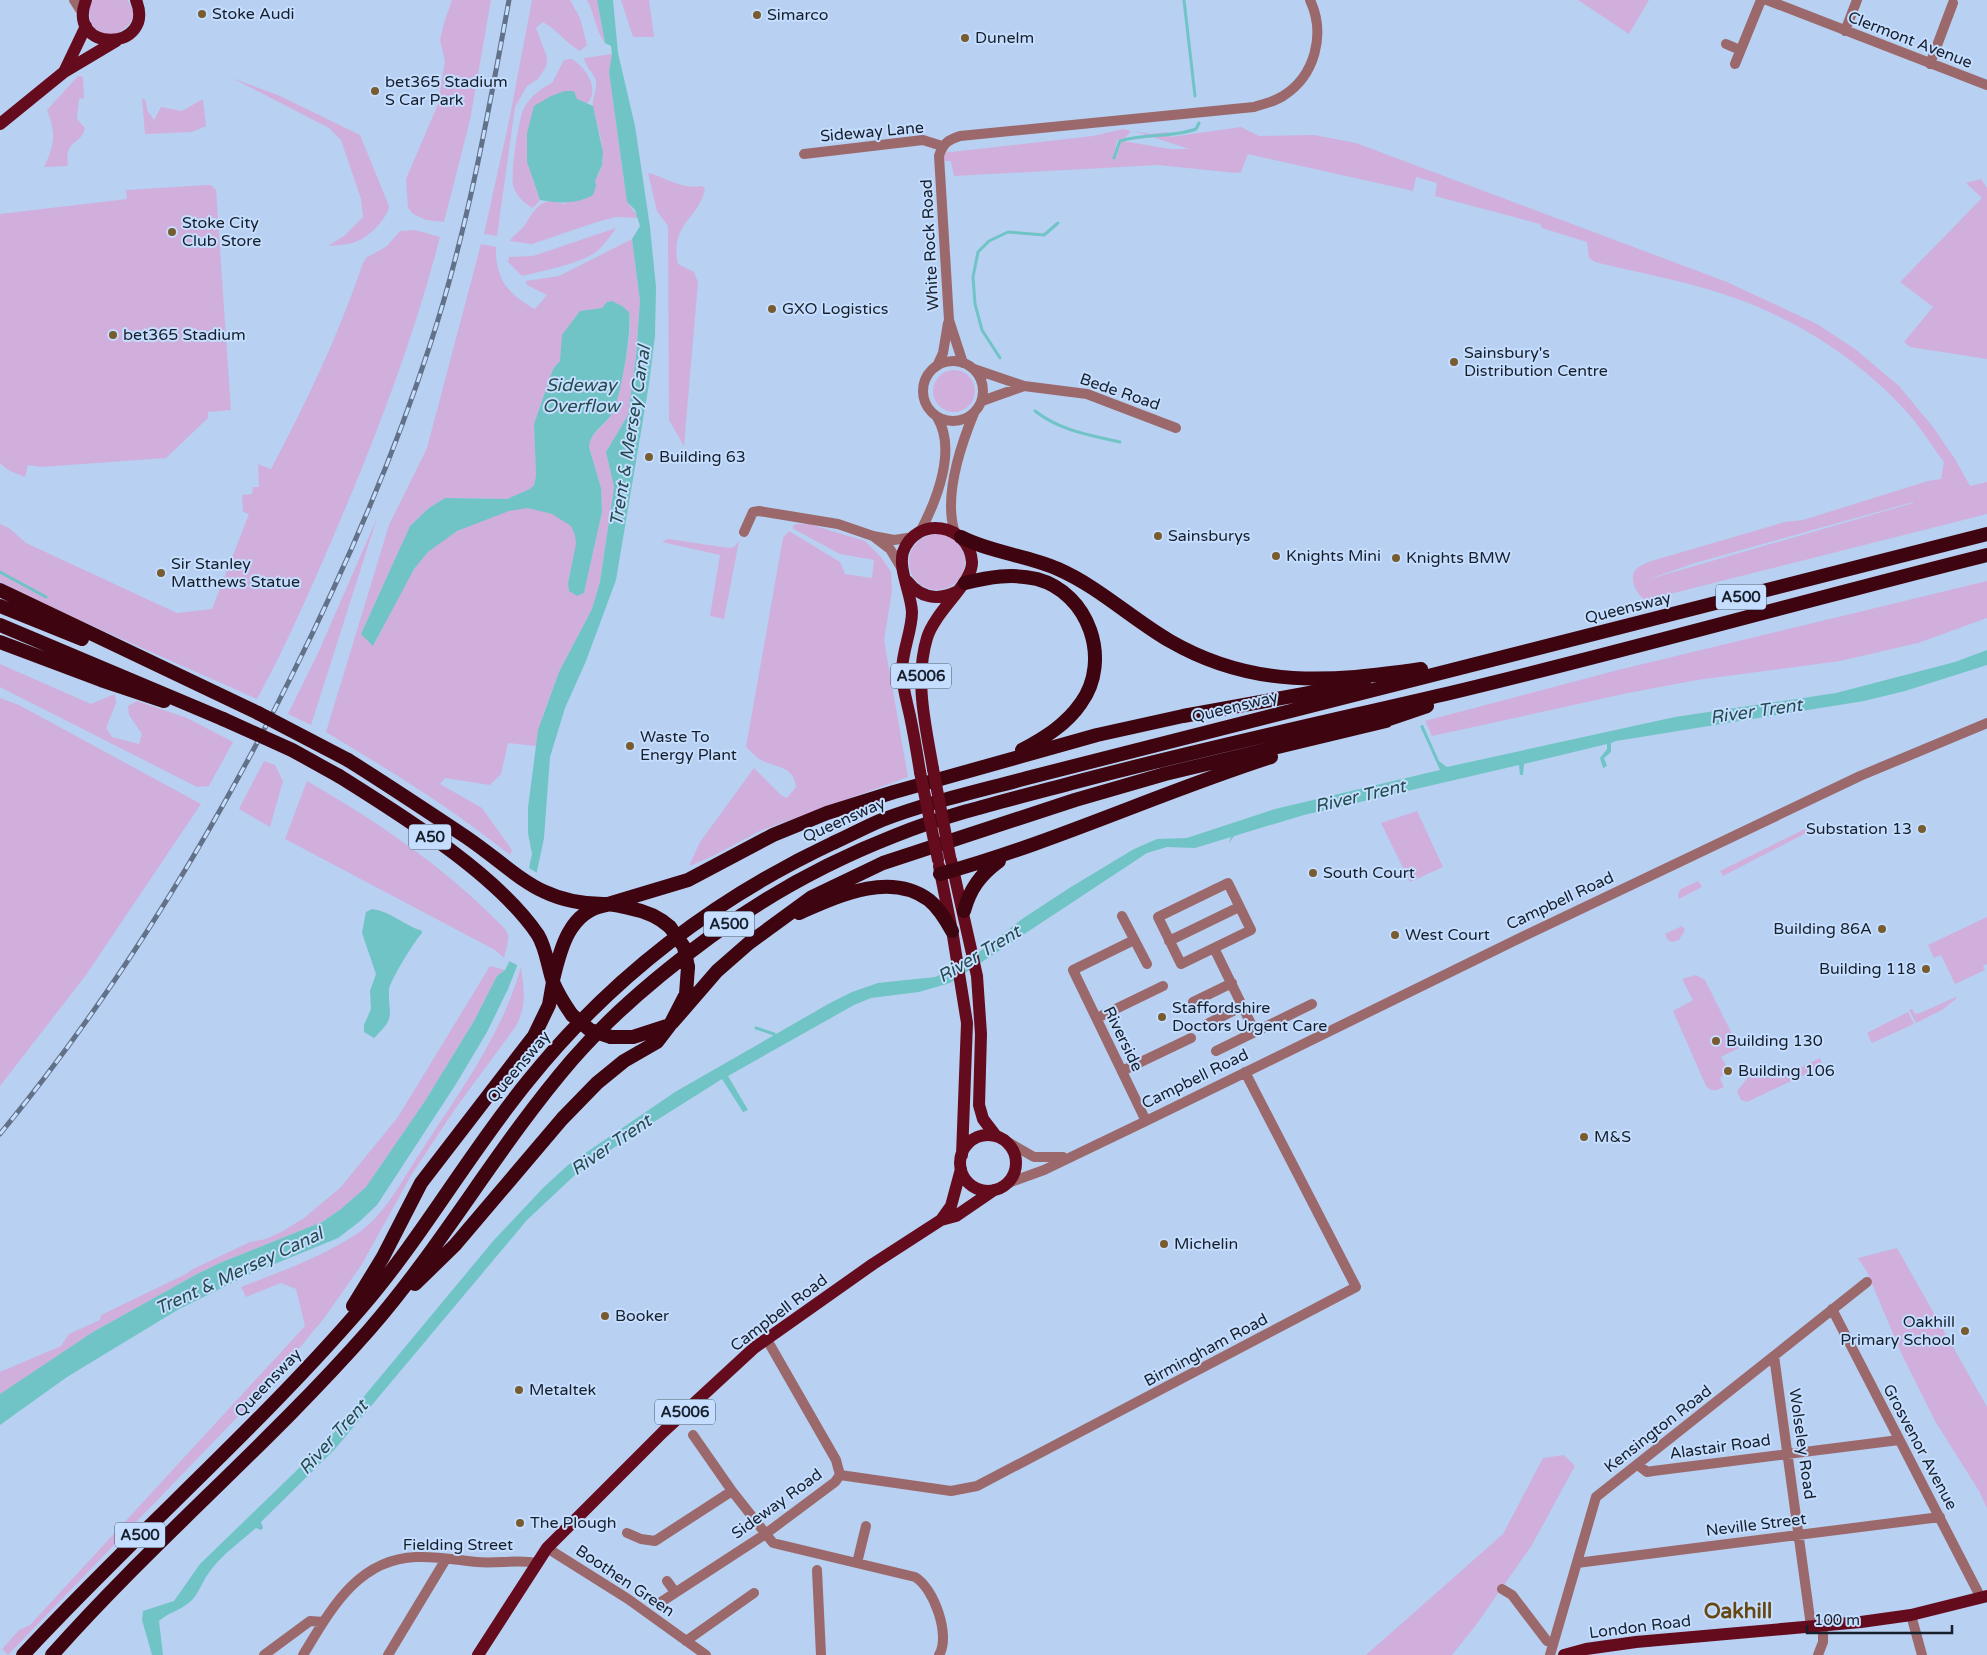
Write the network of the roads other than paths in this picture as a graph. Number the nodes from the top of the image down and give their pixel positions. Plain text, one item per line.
1 (74, 0) edge
2 (86, 0) edge
3 (1310, 0) edge
4 (1761, 0) edge
5 (1767, 0) edge
6 (1857, 0) edge
7 (137, 2) edge
8 (1954, 3) edge
9 (84, 20) junction
10 (1845, 31) junction
11 (116, 41) junction
12 (1726, 44) dead end
13 (1740, 50) junction
14 (1735, 64) dead end
15 (1930, 64) junction
16 (64, 72) junction
17 (1987, 85) edge
18 (0, 124) edge
19 (942, 146) junction
20 (804, 154) dead end
21 (949, 320) junction
22 (963, 362) junction
23 (937, 366) junction
24 (974, 369) junction
25 (1024, 386) junction
26 (982, 401) junction
27 (975, 412) junction
28 (937, 416) junction
29 (1176, 428) dead end
30 (744, 532) dead end
31 (917, 534) junction
32 (1987, 534) edge
33 (958, 535) junction
34 (873, 536) junction
35 (1987, 555) edge
36 (905, 575) junction
37 (961, 587) junction
38 (0, 590) edge
39 (0, 606) edge
40 (0, 625) edge
41 (0, 633) edge
42 (0, 642) edge
43 (44, 643) junction
44 (1494, 659) junction
45 (178, 676) junction
46 (1492, 683) junction
47 (223, 718) junction
48 (1386, 721) junction
49 (1987, 723) edge
50 (1004, 760) junction
51 (1006, 856) junction
52 (947, 863) junction
53 (940, 874) joint
54 (607, 904) junction
55 (1239, 906) junction
56 (964, 911) junction
57 (1122, 916) dead end
58 (772, 926) junction
59 (953, 933) junction
60 (1134, 940) junction
61 (1170, 940) junction
62 (1214, 948) junction
63 (1147, 964) dead end
64 (553, 981) junction
65 (1232, 983) junction
66 (1163, 986) dead end
67 (1193, 1002) dead end
68 (1312, 1004) dead end
69 (1243, 1006) junction
70 (1097, 1018) junction
71 (671, 1024) junction
72 (1205, 1024) dead end
73 (1255, 1032) junction
74 (1191, 1038) dead end
75 (1216, 1051) dead end
76 (1122, 1071) junction
77 (1244, 1072) junction
78 (1146, 1121) junction
79 (1001, 1138) junction
80 (962, 1155) junction
81 (1069, 1157) junction
82 (961, 1169) junction
83 (1008, 1183) junction
84 (994, 1190) junction
85 (942, 1220) junction
86 (1867, 1282) dead end
87 (1832, 1309) junction
88 (372, 1326) junction
89 (766, 1338) junction
90 (330, 1343) junction
91 (1774, 1356) junction
92 (693, 1435) dead end
93 (1899, 1440) junction
94 (1788, 1454) junction
95 (1638, 1465) junction
96 (840, 1475) junction
97 (732, 1491) junction
98 (1940, 1517) junction
99 (866, 1526) dead end
100 (627, 1533) dead end
101 (764, 1535) junction
102 (1798, 1535) junction
103 (547, 1548) junction
104 (446, 1559) junction
105 (537, 1563) junction
106 (857, 1563) junction
107 (1577, 1563) junction
108 (817, 1570) dead end
109 (667, 1581) dead end
110 (1502, 1590) dead end
111 (675, 1592) junction
112 (754, 1593) dead end
113 (1984, 1597) edge
114 (661, 1602) dead end
115 (1911, 1615) junction
116 (323, 1622) junction
117 (1817, 1626) junction
118 (686, 1641) junction
119 (1553, 1642) junction
120 (23, 1655) edge
121 (52, 1655) edge
122 (264, 1655) edge
123 (303, 1655) edge
124 (388, 1655) edge
125 (478, 1655) edge
126 (706, 1655) edge
127 (821, 1655) edge
128 (939, 1655) edge
129 (1550, 1655) edge
130 (1564, 1655) edge
131 (1818, 1655) edge
132 (1922, 1655) edge

1 - 9 street
2 - 9 main road
3 - 19 street
4 - 13 street
5 - 10 street, Clermont Avenue
6 - 10 street
7 - 11 main road
8 - 15 street
9 - 11 main road
9 - 16 main road
10 - 15 street, Clermont Avenue
11 - 16 main road
12 - 13 street
13 - 14 street
15 - 17 street, Clermont Avenue
16 - 18 main road
19 - 20 street, Sideway Lane
19 - 21 street, White Rock Road
21 - 22 street, White Rock Road
21 - 23 street, White Rock Road
22 - 23 street
22 - 24 street
23 - 28 street
24 - 25 street, Bede Road
24 - 26 street
25 - 26 street, Bede Road
25 - 29 street, Bede Road
26 - 27 street
27 - 28 street
27 - 33 street
28 - 31 street
30 - 34 street
31 - 33 main road
31 - 34 street
31 - 36 main road
32 - 44 highway, Queensway / A500
33 - 37 main road
33 - 44 highway
34 - 36 street
35 - 46 highway, A500
36 - 37 main road
36 - 52 main road, A5006, bridge
37 - 50 highway
37 - 52 main road, A5006, bridge
38 - 45 highway, A50
39 - 45 highway, A50
40 - 43 highway, A50
41 - 43 highway
42 - 47 highway, A50
43 - 47 highway, A50
44 - 50 highway
44 - 90 highway, Queensway / A500
45 - 54 highway, A50, bridge
46 - 48 highway
46 - 88 highway, A500
47 - 64 highway, A50, bridge
48 - 51 highway
48 - 58 highway
49 - 77 street, Campbell Road
50 - 54 highway
51 - 52 highway
51 - 56 highway
52 - 53 highway
52 - 56 main road, A5006
53 - 59 main road
54 - 64 highway
54 - 71 highway, bridge
55 - 61 street
55 - 61 street
55 - 62 street
56 - 79 main road, A5006
57 - 60 street
58 - 59 highway
58 - 71 highway
59 - 80 main road
60 - 63 street
60 - 70 street, Riverside
61 - 62 street
62 - 65 street
64 - 71 highway, bridge
64 - 90 highway
65 - 67 street
65 - 69 street
66 - 70 street
68 - 73 street
69 - 72 street
69 - 73 street
70 - 76 street, Riverside
71 - 88 highway
73 - 75 street
74 - 76 street
76 - 78 street, Riverside
77 - 78 street, Campbell Road
77 - 96 street, Birmingham Road
78 - 81 street, Campbell Road
79 - 80 main road
79 - 81 street, Campbell Road
79 - 83 main road
80 - 82 main road
81 - 83 street, Campbell Road
82 - 84 main road
82 - 85 main road
83 - 84 main road
84 - 85 main road, Campbell Road / A5006
85 - 89 main road, Campbell Road / A5006
86 - 87 street, Kensington Road
87 - 91 street, Kensington Road
87 - 93 street, Grosvenor Avenue
88 - 121 highway, A500
89 - 96 street, Sideway Road
89 - 103 main road, Campbell Road / A5006
90 - 120 highway, Queensway / A500
91 - 94 street, Wolseley Road
91 - 95 street, Kensington Road
92 - 97 street
93 - 94 street, Alastair Road
93 - 98 street, Grosvenor Avenue
94 - 95 street, Alastair Road
94 - 102 street, Wolseley Road
95 - 107 street, Kensington Road
96 - 101 street, Sideway Road
97 - 100 street
97 - 101 street
98 - 102 street, Neville Street
98 - 113 street, Grosvenor Avenue
99 - 106 street
101 - 106 street
101 - 111 street, Sideway Road
102 - 107 street, Neville Street
102 - 117 street, Wolseley Road
103 - 105 main road, Campbell Road / A5006
103 - 118 street, Boothen Green
104 - 105 street, Fielding Street
104 - 116 street, Fielding Street
104 - 124 street
105 - 125 main road, Campbell Road / A5006
106 - 128 street
107 - 119 street, Kensington Road
108 - 127 street
109 - 111 street
110 - 119 street
111 - 114 street, Sideway Road
112 - 118 street
113 - 115 main road, London Road
115 - 117 main road, London Road
115 - 132 street
116 - 122 street
116 - 123 street, Fielding Street
117 - 130 main road, London Road
117 - 131 street, Wolseley Road
118 - 126 street, Boothen Green
119 - 129 street, Kensington Road

